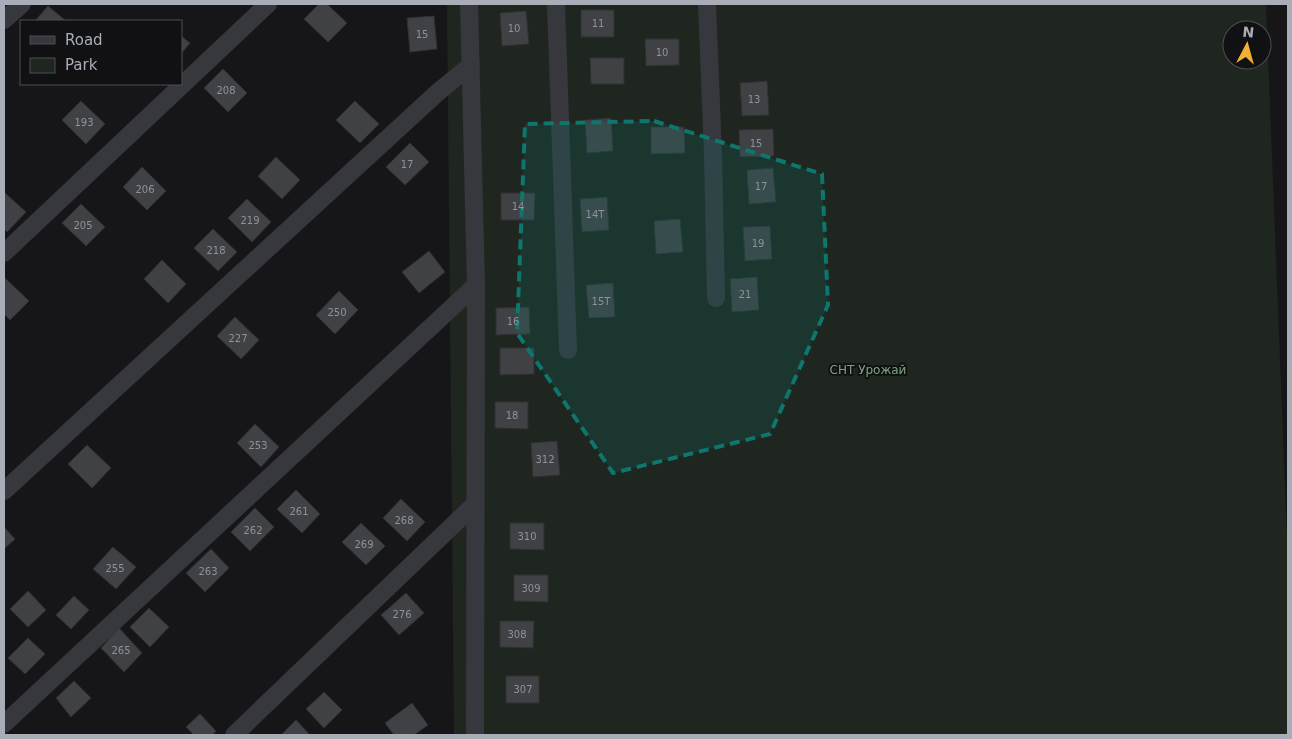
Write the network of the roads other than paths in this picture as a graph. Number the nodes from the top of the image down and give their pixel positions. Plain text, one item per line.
1 (22, 4) edge
2 (268, 4) edge
3 (469, 4) edge
4 (556, 4) edge
5 (708, 4) edge
6 (4, 20) edge
7 (471, 65) junction
8 (4, 253) edge
9 (476, 285) junction
10 (716, 298) dead end
11 (568, 350) dead end
12 (4, 491) edge
13 (476, 504) junction
14 (4, 724) edge
15 (234, 735) edge
16 (475, 735) edge

1 - 6 street
2 - 8 street
3 - 7 street
4 - 11 street
5 - 10 street
7 - 9 street
7 - 12 street
9 - 13 street
9 - 14 street
13 - 15 street
13 - 16 street

